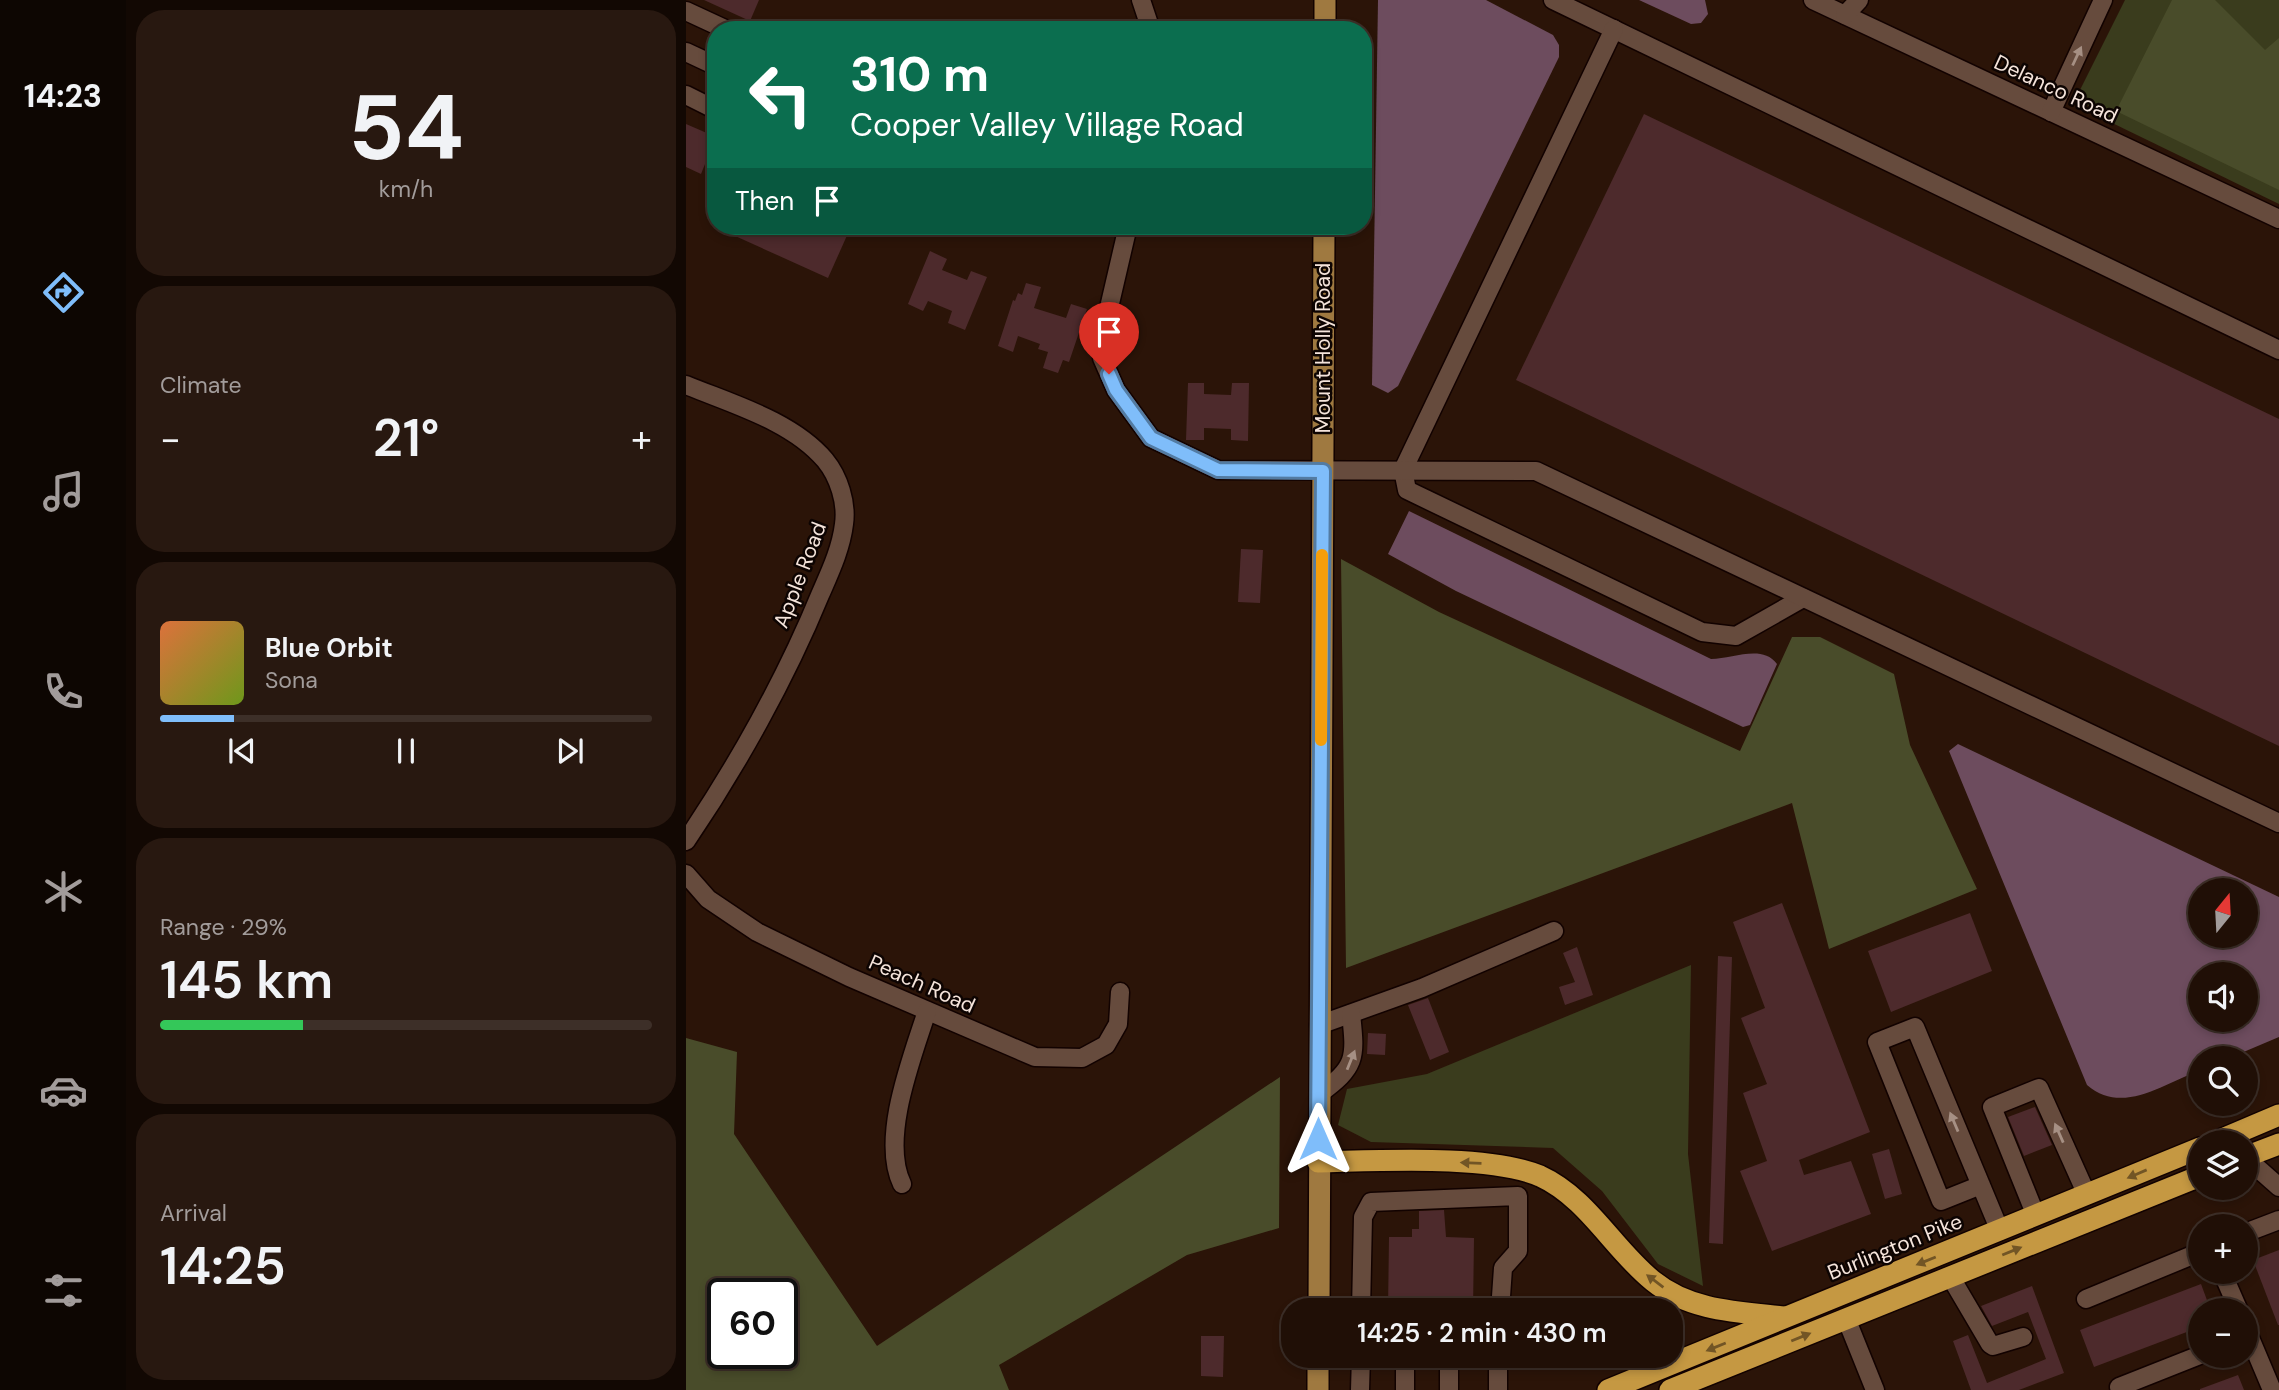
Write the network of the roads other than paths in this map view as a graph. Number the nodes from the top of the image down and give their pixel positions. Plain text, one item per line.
1 (1141, 0) edge
2 (1325, 0) edge
3 (1553, 0) edge
4 (1814, 0) edge
5 (1859, 0) edge
6 (2103, 0) edge
7 (686, 11) edge
8 (1845, 15) junction
9 (708, 21) edge
10 (1149, 21) edge
11 (1325, 21) edge
12 (1614, 29) junction
13 (686, 52) edge
14 (707, 62) edge
15 (686, 95) edge
16 (707, 106) edge
17 (2051, 112) junction
18 (2279, 219) edge
19 (1126, 235) edge
20 (1324, 235) edge
21 (2279, 350) edge
22 (686, 385) edge
23 (1403, 470) junction
24 (1323, 471) junction
25 (1802, 598) junction
26 (2279, 822) edge
27 (686, 841) edge
28 (686, 874) edge
29 (1554, 931) dead end
30 (1120, 992) dead end
31 (927, 1012) junction
32 (1351, 1014) junction
33 (1319, 1026) junction
34 (1319, 1094) junction
35 (2279, 1115) edge
36 (2244, 1130) edge
37 (2279, 1144) edge
38 (2258, 1152) edge
39 (2188, 1153) edge
40 (1318, 1162) junction
41 (2258, 1168) edge
42 (2188, 1181) edge
43 (902, 1184) dead end
44 (1980, 1185) junction
45 (2279, 1187) edge
46 (2087, 1195) junction
47 (2036, 1216) junction
48 (2279, 1220) edge
49 (2258, 1228) edge
50 (2000, 1231) junction
51 (2188, 1257) edge
52 (1950, 1276) junction
53 (1318, 1298) edge
54 (1362, 1298) edge
55 (1501, 1298) edge
56 (2086, 1299) dead end
57 (1789, 1317) junction
58 (1846, 1318) junction
59 (2023, 1337) dead end
60 (2258, 1358) edge
61 (2188, 1360) edge
62 (1318, 1368) edge
63 (1361, 1368) edge
64 (1405, 1368) edge
65 (1449, 1368) edge
66 (1499, 1368) edge
67 (1694, 1385) edge
68 (2119, 1387) dead end
69 (1318, 1390) edge
70 (1360, 1390) edge
71 (1405, 1390) edge
72 (1449, 1390) edge
73 (1498, 1390) edge
74 (1608, 1390) edge
75 (1670, 1390) edge
76 (1875, 1390) edge
77 (2272, 1390) edge

1 - 10 street
2 - 11 main road
3 - 12 street
4 - 8 street, Delanco Road
5 - 8 street
17 -> 6 street
7 - 9 street
8 - 17 street, Delanco Road
12 - 21 street
12 - 23 street
13 - 14 street
15 - 16 street
17 - 18 street, Delanco Road
19 - 24 street
20 - 24 main road, Mount Holly Road
22 - 27 street, Apple Road
23 - 24 street
23 - 25 street
23 - 25 street
24 - 33 main road, Mount Holly Road
25 - 26 street
28 - 31 street, Peach Road
29 - 32 street
30 - 31 street, Peach Road
31 - 43 street
32 - 33 street
34 -> 32 street
33 - 34 main road, Mount Holly Road
34 - 40 main road, Mount Holly Road
35 - 36 highway
37 - 38 highway
39 -> 46 highway, Burlington Pike
40 - 53 main road, Mount Holly Road
57 -> 40 highway
41 - 45 street
52 -> 42 highway
44 -> 44 street
44 - 50 street
46 - 47 highway, Burlington Pike
46 -> 47 street
47 - 50 highway, Burlington Pike
48 - 49 street
50 -> 57 highway, Burlington Pike
51 - 56 street
52 - 58 highway
52 - 59 street
54 - 55 street
57 -> 74 highway, Burlington Pike
67 -> 58 highway
58 - 76 street
60 - 77 street
61 - 68 street
62 - 69 main road
63 - 70 street
64 - 71 street
65 - 72 street
66 - 73 street
67 - 75 highway

